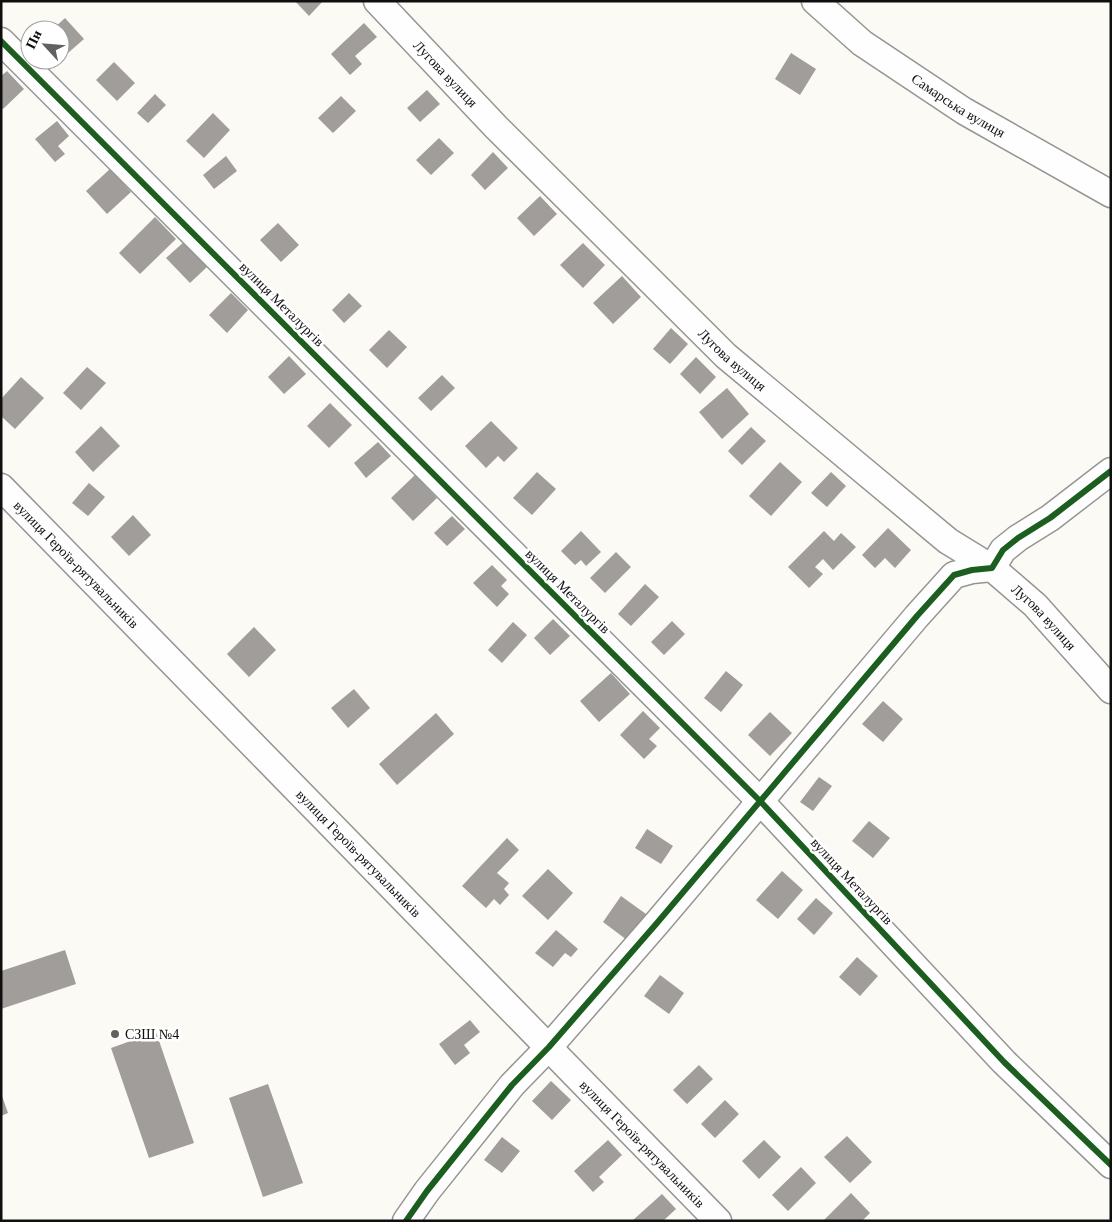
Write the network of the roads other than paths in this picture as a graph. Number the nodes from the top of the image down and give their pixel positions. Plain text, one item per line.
1 (377, 1) edge
2 (815, 1) edge
3 (1, 41) edge
4 (1111, 194) edge
5 (1111, 471) edge
6 (1, 487) edge
7 (992, 568) junction
8 (1111, 690) edge
9 (761, 802) junction
10 (549, 1047) junction
11 (1111, 1165) edge
12 (406, 1221) edge
13 (718, 1221) edge

1 - 7 street, Лугова вулиця
2 - 4 street, Самарська вулиця
3 - 9 street, вулиця Металургів
5 - 7 street
6 - 10 street, вулиця Героїв-рятувальників
7 - 8 street, Лугова вулиця
7 - 9 street
9 - 10 street
9 - 11 street, вулиця Металургів
10 - 12 street
10 - 13 street, вулиця Героїв-рятувальників

